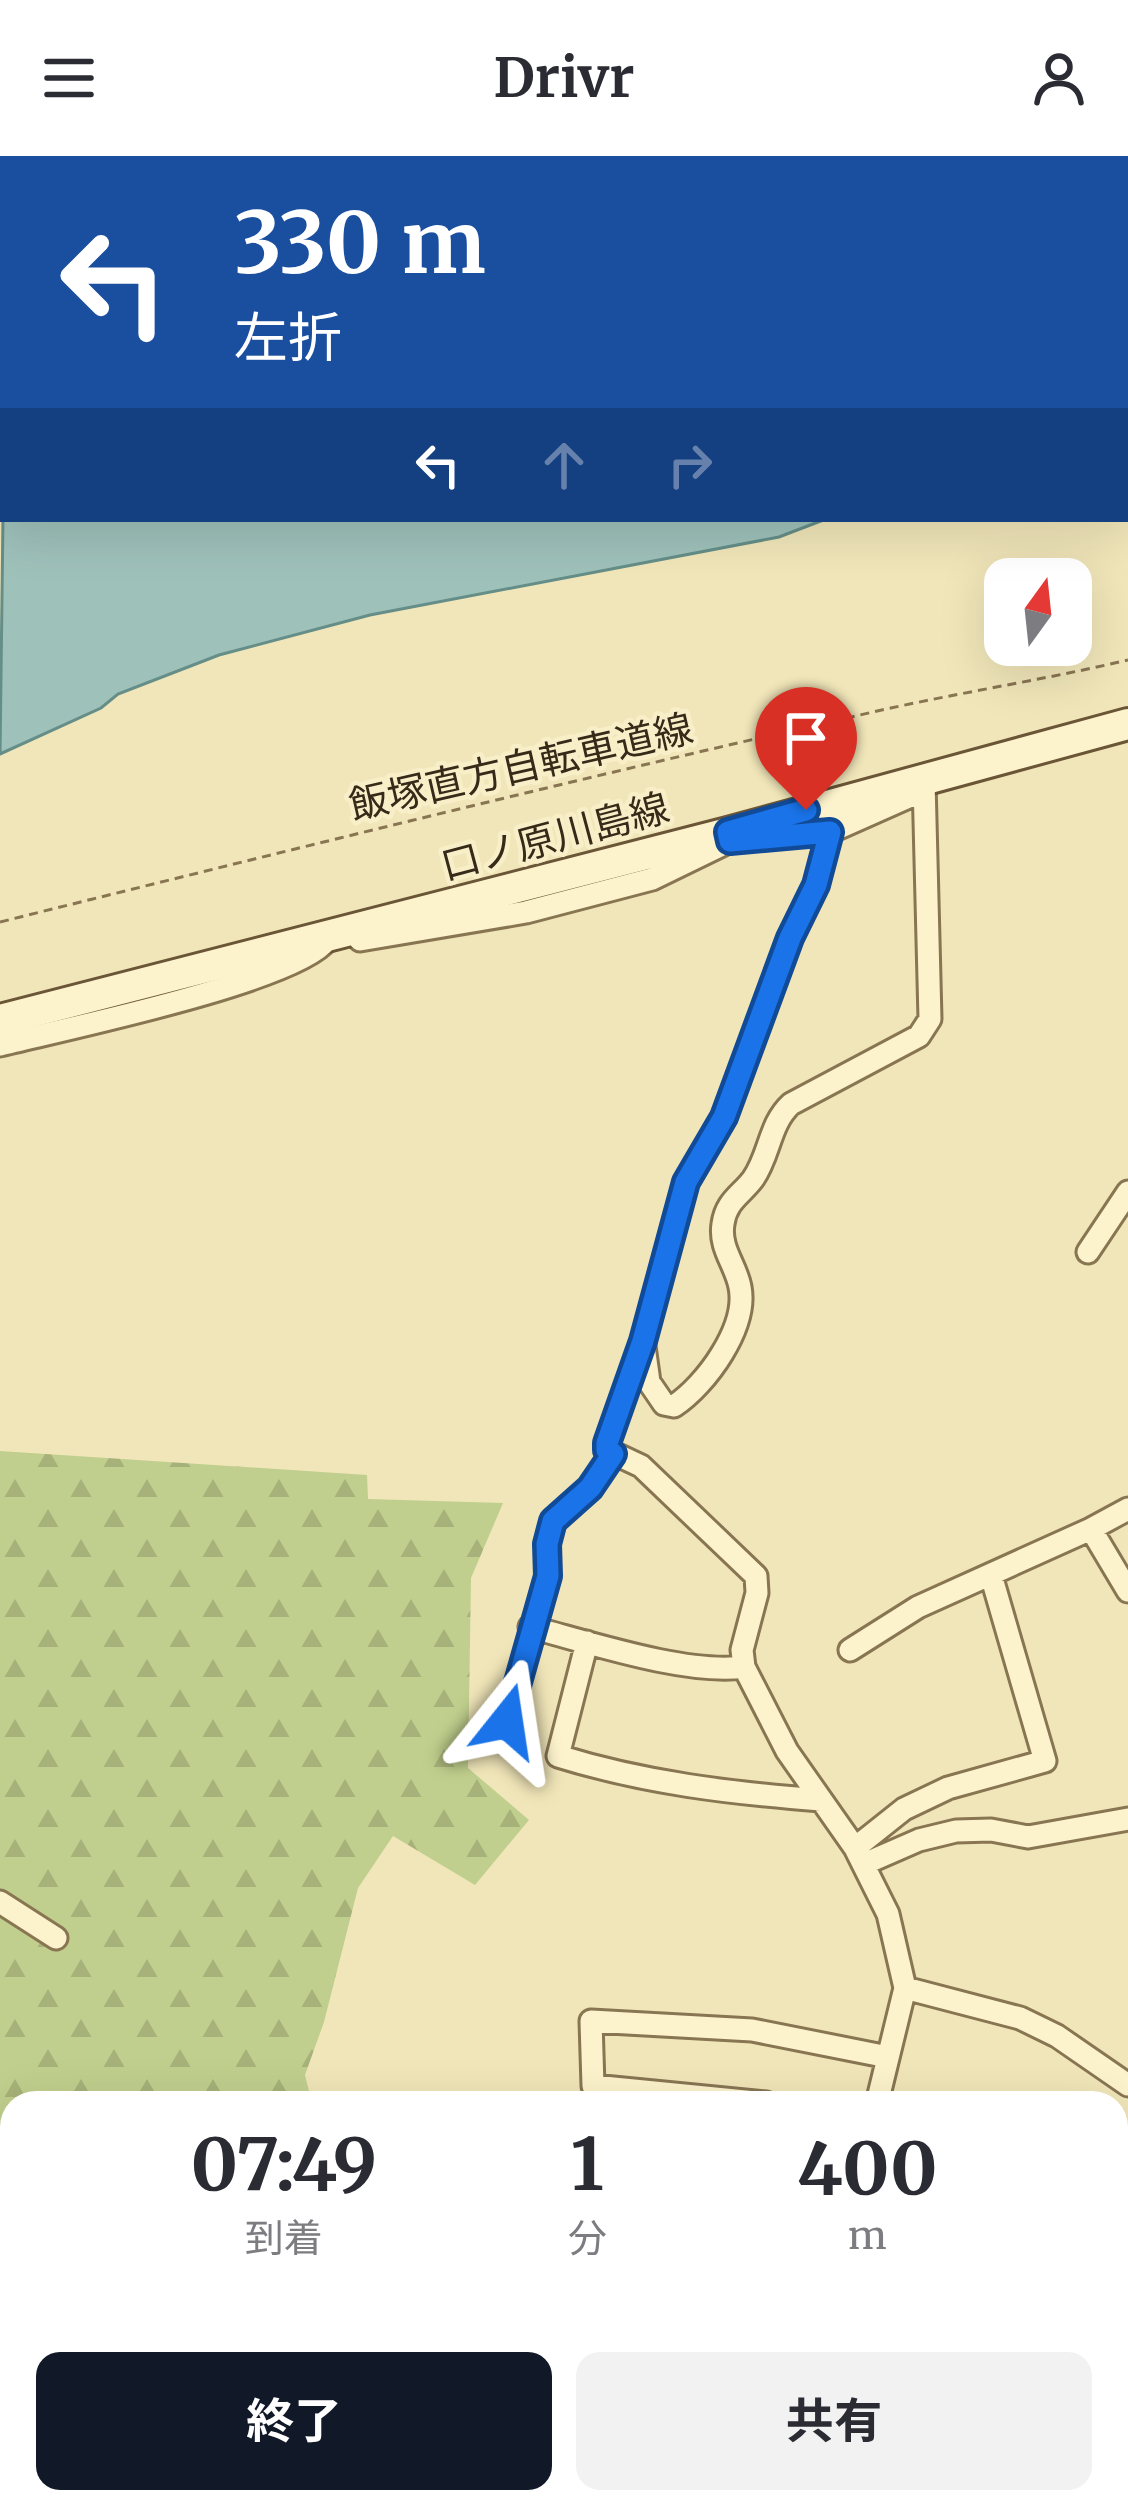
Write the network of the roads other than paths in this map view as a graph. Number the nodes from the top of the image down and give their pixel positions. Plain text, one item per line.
1 (1128, 724) edge
2 (924, 785) junction
3 (830, 832) junction
4 (729, 837) junction
5 (330, 936) junction
6 (0, 1020) edge
7 (0, 1046) edge
8 (1128, 1192) edge
9 (1088, 1252) dead end
10 (643, 1341) junction
11 (613, 1454) junction
12 (1128, 1509) edge
13 (1091, 1529) junction
14 (991, 1574) junction
15 (1128, 1591) edge
16 (530, 1627) junction
17 (587, 1642) junction
18 (850, 1650) dead end
19 (744, 1667) junction
20 (507, 1721) dead end
21 (821, 1800) junction
22 (1128, 1819) edge
23 (859, 1856) junction
24 (0, 1903) edge
25 (56, 1938) dead end
26 (904, 1988) junction
27 (888, 2057) junction
28 (1128, 2085) edge
29 (644, 2091) edge
30 (880, 2091) edge

1 - 2 main road, 口ノ原川島線
2 - 3 street
2 - 4 main road, 口ノ原川島線
2 - 10 street
3 - 4 street
3 - 10 street
4 - 5 main road, 口ノ原川島線
5 - 6 main road, 口ノ原川島線
5 - 7 street
8 - 9 street
10 - 11 street
11 - 16 street
11 - 19 street
12 - 13 street
13 - 14 street
13 - 15 street
14 - 18 street
14 - 23 street
16 - 17 street
16 - 20 street
17 - 19 street
17 - 21 street
19 - 21 street
21 - 23 street
22 - 23 street
23 - 26 street
24 - 25 street
26 - 27 street
26 - 28 street
27 - 29 street
27 - 30 street

